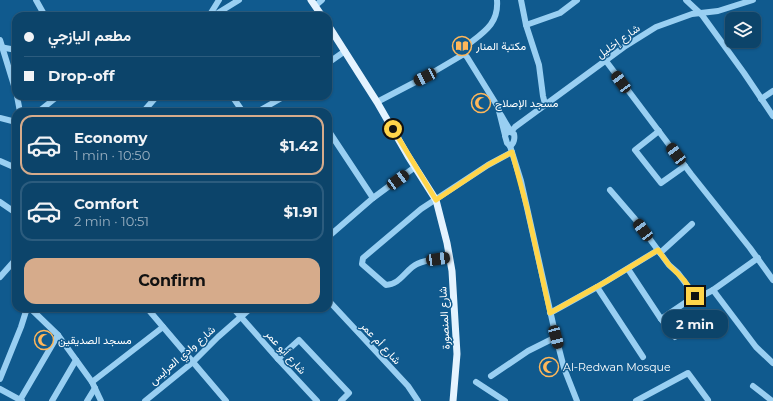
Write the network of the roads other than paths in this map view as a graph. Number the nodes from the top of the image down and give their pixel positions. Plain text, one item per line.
1 (36, 0) edge
2 (219, 0) edge
3 (239, 0) edge
4 (322, 0) edge
5 (497, 0) edge
6 (577, 0) edge
7 (686, 0) edge
8 (753, 0) edge
9 (521, 2) edge
10 (313, 3) edge
11 (43, 12) edge
12 (212, 12) edge
13 (224, 12) edge
14 (319, 12) edge
15 (700, 13) junction
16 (526, 25) junction
17 (332, 31) edge
18 (0, 40) edge
19 (1, 47) edge
20 (12, 49) edge
21 (345, 51) junction
22 (464, 54) junction
23 (332, 60) edge
24 (606, 61) junction
25 (12, 80) edge
26 (773, 91) edge
27 (761, 99) junction
28 (53, 100) edge
29 (154, 100) edge
30 (276, 100) edge
31 (377, 102) junction
32 (545, 104) junction
33 (43, 108) edge
34 (146, 108) edge
35 (263, 108) edge
36 (501, 115) junction
37 (773, 116) edge
38 (0, 118) edge
39 (12, 121) edge
40 (659, 131) junction
41 (511, 132) junction
42 (505, 135) junction
43 (332, 136) edge
44 (511, 149) junction
45 (0, 161) edge
46 (12, 166) edge
47 (685, 166) junction
48 (415, 167) junction
49 (610, 190) dead end
50 (373, 198) junction
51 (436, 200) junction
52 (0, 202) edge
53 (12, 210) edge
54 (692, 224) dead end
55 (332, 234) edge
56 (659, 252) junction
57 (449, 257) junction
58 (758, 258) junction
59 (12, 264) edge
60 (628, 269) junction
61 (0, 277) edge
62 (773, 280) edge
63 (597, 287) junction
64 (713, 290) junction
65 (695, 296) junction
66 (332, 304) edge
67 (25, 312) edge
68 (34, 312) edge
69 (150, 312) edge
70 (237, 312) edge
71 (247, 312) edge
72 (550, 313) junction
73 (241, 317) junction
74 (661, 318) junction
75 (163, 327) junction
76 (58, 335) junction
77 (556, 337) junction
78 (675, 337) dead end
79 (643, 357) dead end
80 (278, 359) junction
81 (76, 360) junction
82 (193, 362) junction
83 (773, 363) edge
84 (491, 376) dead end
85 (0, 379) edge
86 (476, 382) dead end
87 (93, 385) junction
88 (753, 386) dead end
89 (0, 389) edge
90 (152, 395) junction
91 (771, 399) edge
92 (21, 400) edge
93 (708, 400) edge
94 (52, 401) edge
95 (87, 401) edge
96 (102, 401) edge
97 (145, 401) edge
98 (157, 401) edge
99 (226, 401) edge
100 (317, 401) edge
101 (341, 401) edge
102 (418, 401) edge
103 (453, 401) edge
104 (505, 401) edge
105 (577, 401) edge
106 (636, 401) edge

1 - 11 street
2 - 12 street
3 - 13 street
4 - 10 street
5 - 22 street
6 - 16 street
7 - 15 street
8 - 15 street, شارع إخليل
9 - 16 street
10 - 14 main road
15 - 24 street, شارع إخليل
15 - 27 street
16 - 32 street
17 - 21 main road, شارع المنصورة
18 - 19 street
19 - 20 street
19 - 25 street
21 - 23 street
21 - 31 main road, شارع المنصورة
22 - 31 street
22 - 36 street
24 - 32 street, شارع إخليل
24 - 40 street
26 - 27 street
27 - 37 street
28 - 33 street
29 - 34 street
30 - 35 street
31 - 48 main road, شارع المنصورة
32 - 41 street, شارع إخليل
36 - 41 street
36 - 42 street
38 - 39 street
40 - 47 street
40 - 47 street
41 - 42 street, شارع إخليل
41 - 44 street
42 - 44 street
43 - 50 street
44 - 51 street
44 - 72 street
45 - 46 street
47 - 58 street
48 - 50 street
48 - 51 main road, شارع المنصورة
49 - 56 street
50 - 55 street
51 - 57 main road, شارع المنصورة
51 - 57 street
52 - 53 street
54 - 56 street
56 - 60 street
56 - 65 street
57 - 103 main road, شارع المنصورة
58 - 62 street
58 - 64 street
59 - 61 street
60 - 63 street
60 - 74 street
63 - 72 street
63 - 79 street
64 - 65 street
64 - 83 street
65 - 74 street
66 - 102 street, شارع أم عمر
67 - 85 street
68 - 76 street
69 - 75 street
70 - 73 street, شارع أبو عمر
71 - 73 street, شارع وادي العرايس
72 - 77 street
73 - 80 street, شارع أبو عمر
73 - 82 street, شارع وادي العرايس
74 - 78 street
75 - 82 street
75 - 87 street
76 - 81 street
76 - 92 street
77 - 84 street
77 - 105 street
80 - 100 street, شارع أبو عمر
80 - 101 street
81 - 87 street
81 - 94 street
82 - 90 street, شارع وادي العرايس
82 - 99 street
86 - 104 street
87 - 95 street
87 - 96 street
88 - 91 street
89 - 92 street
90 - 97 street, شارع وادي العرايس
90 - 98 street
93 - 106 street

